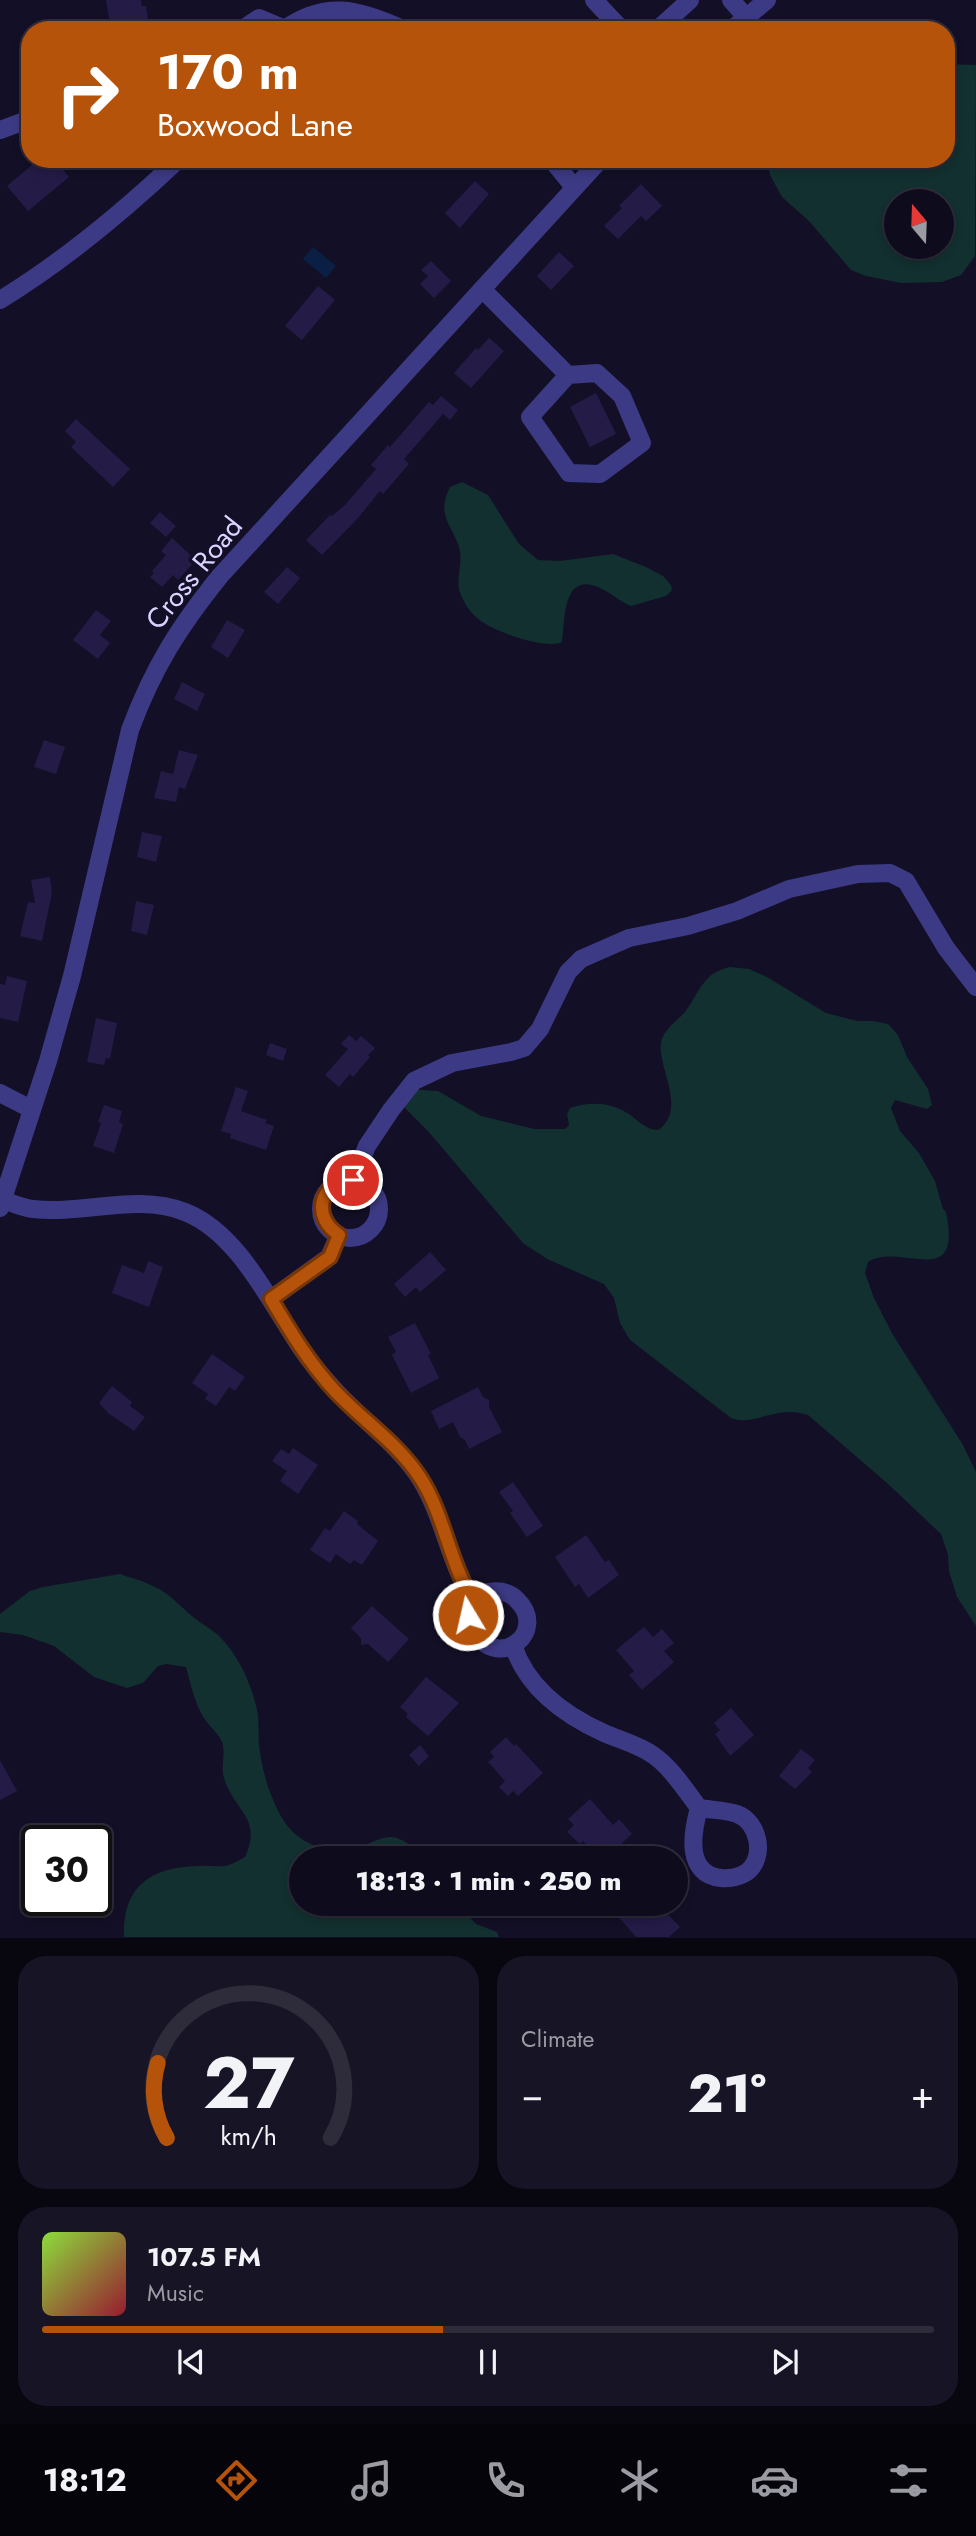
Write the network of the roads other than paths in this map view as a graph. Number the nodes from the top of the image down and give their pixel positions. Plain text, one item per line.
1 (594, 0) edge
2 (690, 0) edge
3 (731, 0) edge
4 (767, 0) edge
5 (746, 17) junction
6 (293, 21) edge
7 (384, 21) edge
8 (614, 21) edge
9 (667, 21) edge
10 (741, 21) edge
11 (21, 122) edge
12 (0, 130) edge
13 (169, 168) edge
14 (559, 168) edge
15 (593, 168) edge
16 (575, 187) junction
17 (482, 289) junction
18 (0, 300) edge
19 (568, 375) junction
20 (976, 987) edge
21 (0, 1093) edge
22 (31, 1109) junction
23 (353, 1180) junction
24 (1, 1204) edge
25 (339, 1235) junction
26 (271, 1299) junction
27 (471, 1597) junction
28 (513, 1645) junction
29 (699, 1808) junction

1 - 8 street
2 - 9 street
3 - 5 street
4 - 5 street
5 - 10 street
6 - 7 street
11 - 12 street
13 - 18 street
14 - 16 street
15 - 16 street, Cross Road
16 - 17 street, Cross Road
17 - 19 street
17 - 22 street, Cross Road
19 - 19 street
20 - 23 street
21 - 22 street
22 - 24 street, Cross Road
23 - 25 street
23 - 25 street
24 - 26 street
25 - 26 street
26 - 27 street
27 - 28 street
27 - 28 street
28 - 29 street
29 - 29 street

